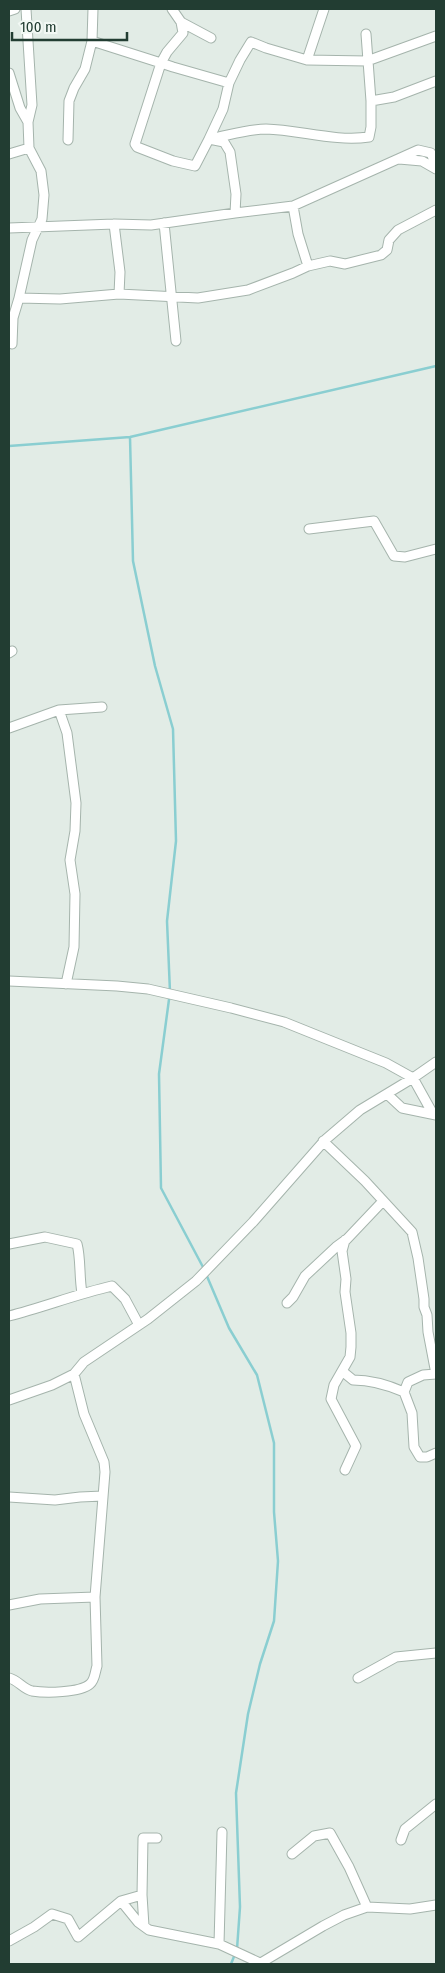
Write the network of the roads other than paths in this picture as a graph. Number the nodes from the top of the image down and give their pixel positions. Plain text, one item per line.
1 (15, 9) edge
2 (26, 9) edge
3 (94, 9) edge
4 (172, 9) edge
5 (324, 9) edge
6 (9, 11) edge
7 (181, 22) junction
8 (366, 34) dead end
9 (436, 36) edge
10 (211, 38) dead end
11 (92, 41) junction
12 (307, 60) junction
13 (367, 61) junction
14 (161, 62) junction
15 (9, 73) edge
16 (436, 81) edge
17 (230, 83) junction
18 (371, 101) junction
19 (28, 122) junction
20 (209, 139) junction
21 (68, 140) dead end
22 (30, 148) junction
23 (9, 154) edge
24 (436, 167) edge
25 (293, 206) junction
26 (436, 210) edge
27 (236, 213) junction
28 (164, 223) junction
29 (114, 224) junction
30 (38, 226) junction
31 (9, 228) edge
32 (308, 266) junction
33 (119, 294) junction
34 (172, 296) junction
35 (19, 298) junction
36 (176, 341) dead end
37 (12, 344) dead end
38 (309, 529) dead end
39 (436, 549) edge
40 (102, 707) dead end
41 (59, 710) junction
42 (9, 728) edge
43 (9, 980) edge
44 (66, 984) junction
45 (436, 1062) edge
46 (413, 1078) junction
47 (387, 1094) junction
48 (434, 1114) edge
49 (323, 1141) junction
50 (384, 1201) junction
51 (345, 1240) junction
52 (9, 1244) edge
53 (82, 1293) junction
54 (287, 1303) dead end
55 (9, 1316) edge
56 (139, 1325) junction
57 (342, 1371) junction
58 (74, 1374) junction
59 (436, 1374) edge
60 (404, 1392) junction
61 (9, 1400) edge
62 (436, 1453) edge
63 (345, 1470) dead end
64 (103, 1496) junction
65 (9, 1497) edge
66 (95, 1597) junction
67 (9, 1605) edge
68 (436, 1653) edge
69 (9, 1678) edge
70 (358, 1678) dead end
71 (436, 1804) edge
72 (222, 1832) dead end
73 (157, 1838) dead end
74 (401, 1840) dead end
75 (292, 1854) dead end
76 (142, 1895) junction
77 (121, 1901) junction
78 (436, 1905) edge
79 (367, 1907) junction
80 (144, 1926) junction
81 (9, 1941) edge
82 (219, 1944) junction
83 (260, 1964) edge

1 - 6 street
2 - 19 street
3 - 11 street
4 - 7 street
5 - 12 street
7 - 10 street
7 - 14 street
8 - 13 street
9 - 13 street
11 - 14 street
11 - 21 street
12 - 13 street
12 - 17 street
13 - 18 street
14 - 17 street
14 - 20 street
15 - 19 street
16 - 18 street
17 - 20 street
18 - 20 street
19 - 22 street
20 - 27 street
22 - 23 street
22 - 30 street
24 - 25 street
25 - 27 street
25 - 32 street
26 - 32 street
27 - 28 street
28 - 29 street
28 - 34 street
29 - 30 street
29 - 33 street
30 - 31 street
30 - 35 street
32 - 34 street
33 - 34 street
33 - 35 street
34 - 36 street
35 - 37 street
38 - 39 street
40 - 41 street
41 - 42 street
41 - 44 street
43 - 44 street
44 - 46 street
45 - 46 street
46 - 47 street
46 - 48 street
47 - 48 street
47 - 49 street
49 - 50 street
49 - 56 street
50 - 51 street
50 - 59 street
51 - 54 street
51 - 57 street
52 - 53 street
53 - 55 street
53 - 56 street
56 - 58 street
57 - 60 street
57 - 63 street
58 - 61 street
58 - 64 street
59 - 60 street
60 - 62 street
64 - 65 street
64 - 66 street
66 - 67 street
66 - 69 street
68 - 70 street
71 - 74 street
72 - 82 street
73 - 76 street
75 - 79 street
76 - 77 street
76 - 80 street
77 - 80 street
77 - 81 street
78 - 79 street
79 - 83 street
80 - 82 street
82 - 83 street

